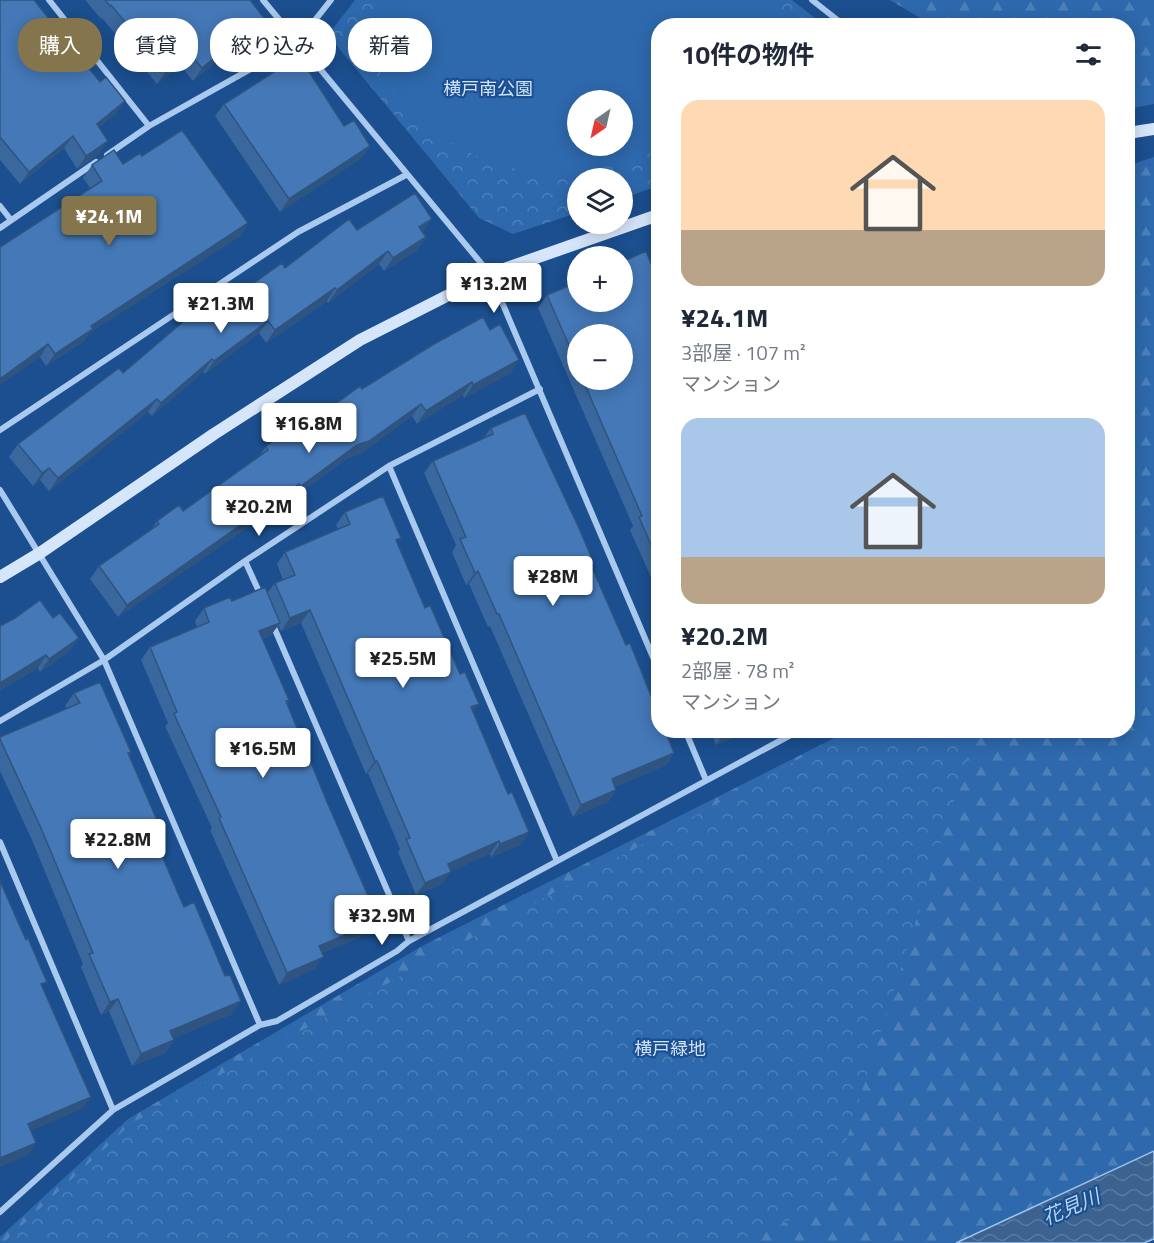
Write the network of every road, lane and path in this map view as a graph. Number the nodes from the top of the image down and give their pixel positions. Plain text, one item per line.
1 (49, 0) edge
2 (264, 0) edge
3 (331, 0) edge
4 (812, 0) edge
5 (278, 18) edge
6 (317, 18) edge
7 (835, 18) edge
8 (245, 72) edge
9 (321, 72) edge
10 (149, 126) junction
11 (1154, 129) edge
12 (1135, 133) edge
13 (406, 175) junction
14 (0, 206) edge
15 (651, 217) edge
16 (11, 220) junction
17 (0, 228) edge
18 (490, 274) junction
19 (540, 389) junction
20 (0, 430) edge
21 (389, 466) junction
22 (0, 490) edge
23 (40, 553) junction
24 (246, 561) junction
25 (0, 577) edge
26 (264, 604) edge
27 (269, 615) edge
28 (651, 652) edge
29 (104, 660) junction
30 (0, 721) edge
31 (688, 738) edge
32 (785, 738) edge
33 (706, 780) junction
34 (0, 842) edge
35 (557, 861) junction
36 (409, 941) junction
37 (260, 1025) junction
38 (113, 1110) junction
39 (0, 1212) edge

1 - 10 street
2 - 5 street
3 - 6 street
4 - 7 street
8 - 10 street
9 - 13 street
10 - 16 street
11 - 12 street
13 - 18 street
13 - 20 street
14 - 16 street
15 - 18 street
16 - 17 street
18 - 19 street
18 - 23 street
19 - 21 street
19 - 28 street
21 - 24 street
21 - 35 street
22 - 23 street
23 - 25 street
23 - 29 street
24 - 26 street
24 - 29 street
27 - 36 street
29 - 30 street
29 - 37 street
31 - 33 street
32 - 33 street
33 - 35 street
34 - 38 street
35 - 36 street
36 - 37 street
37 - 38 street
38 - 39 street

